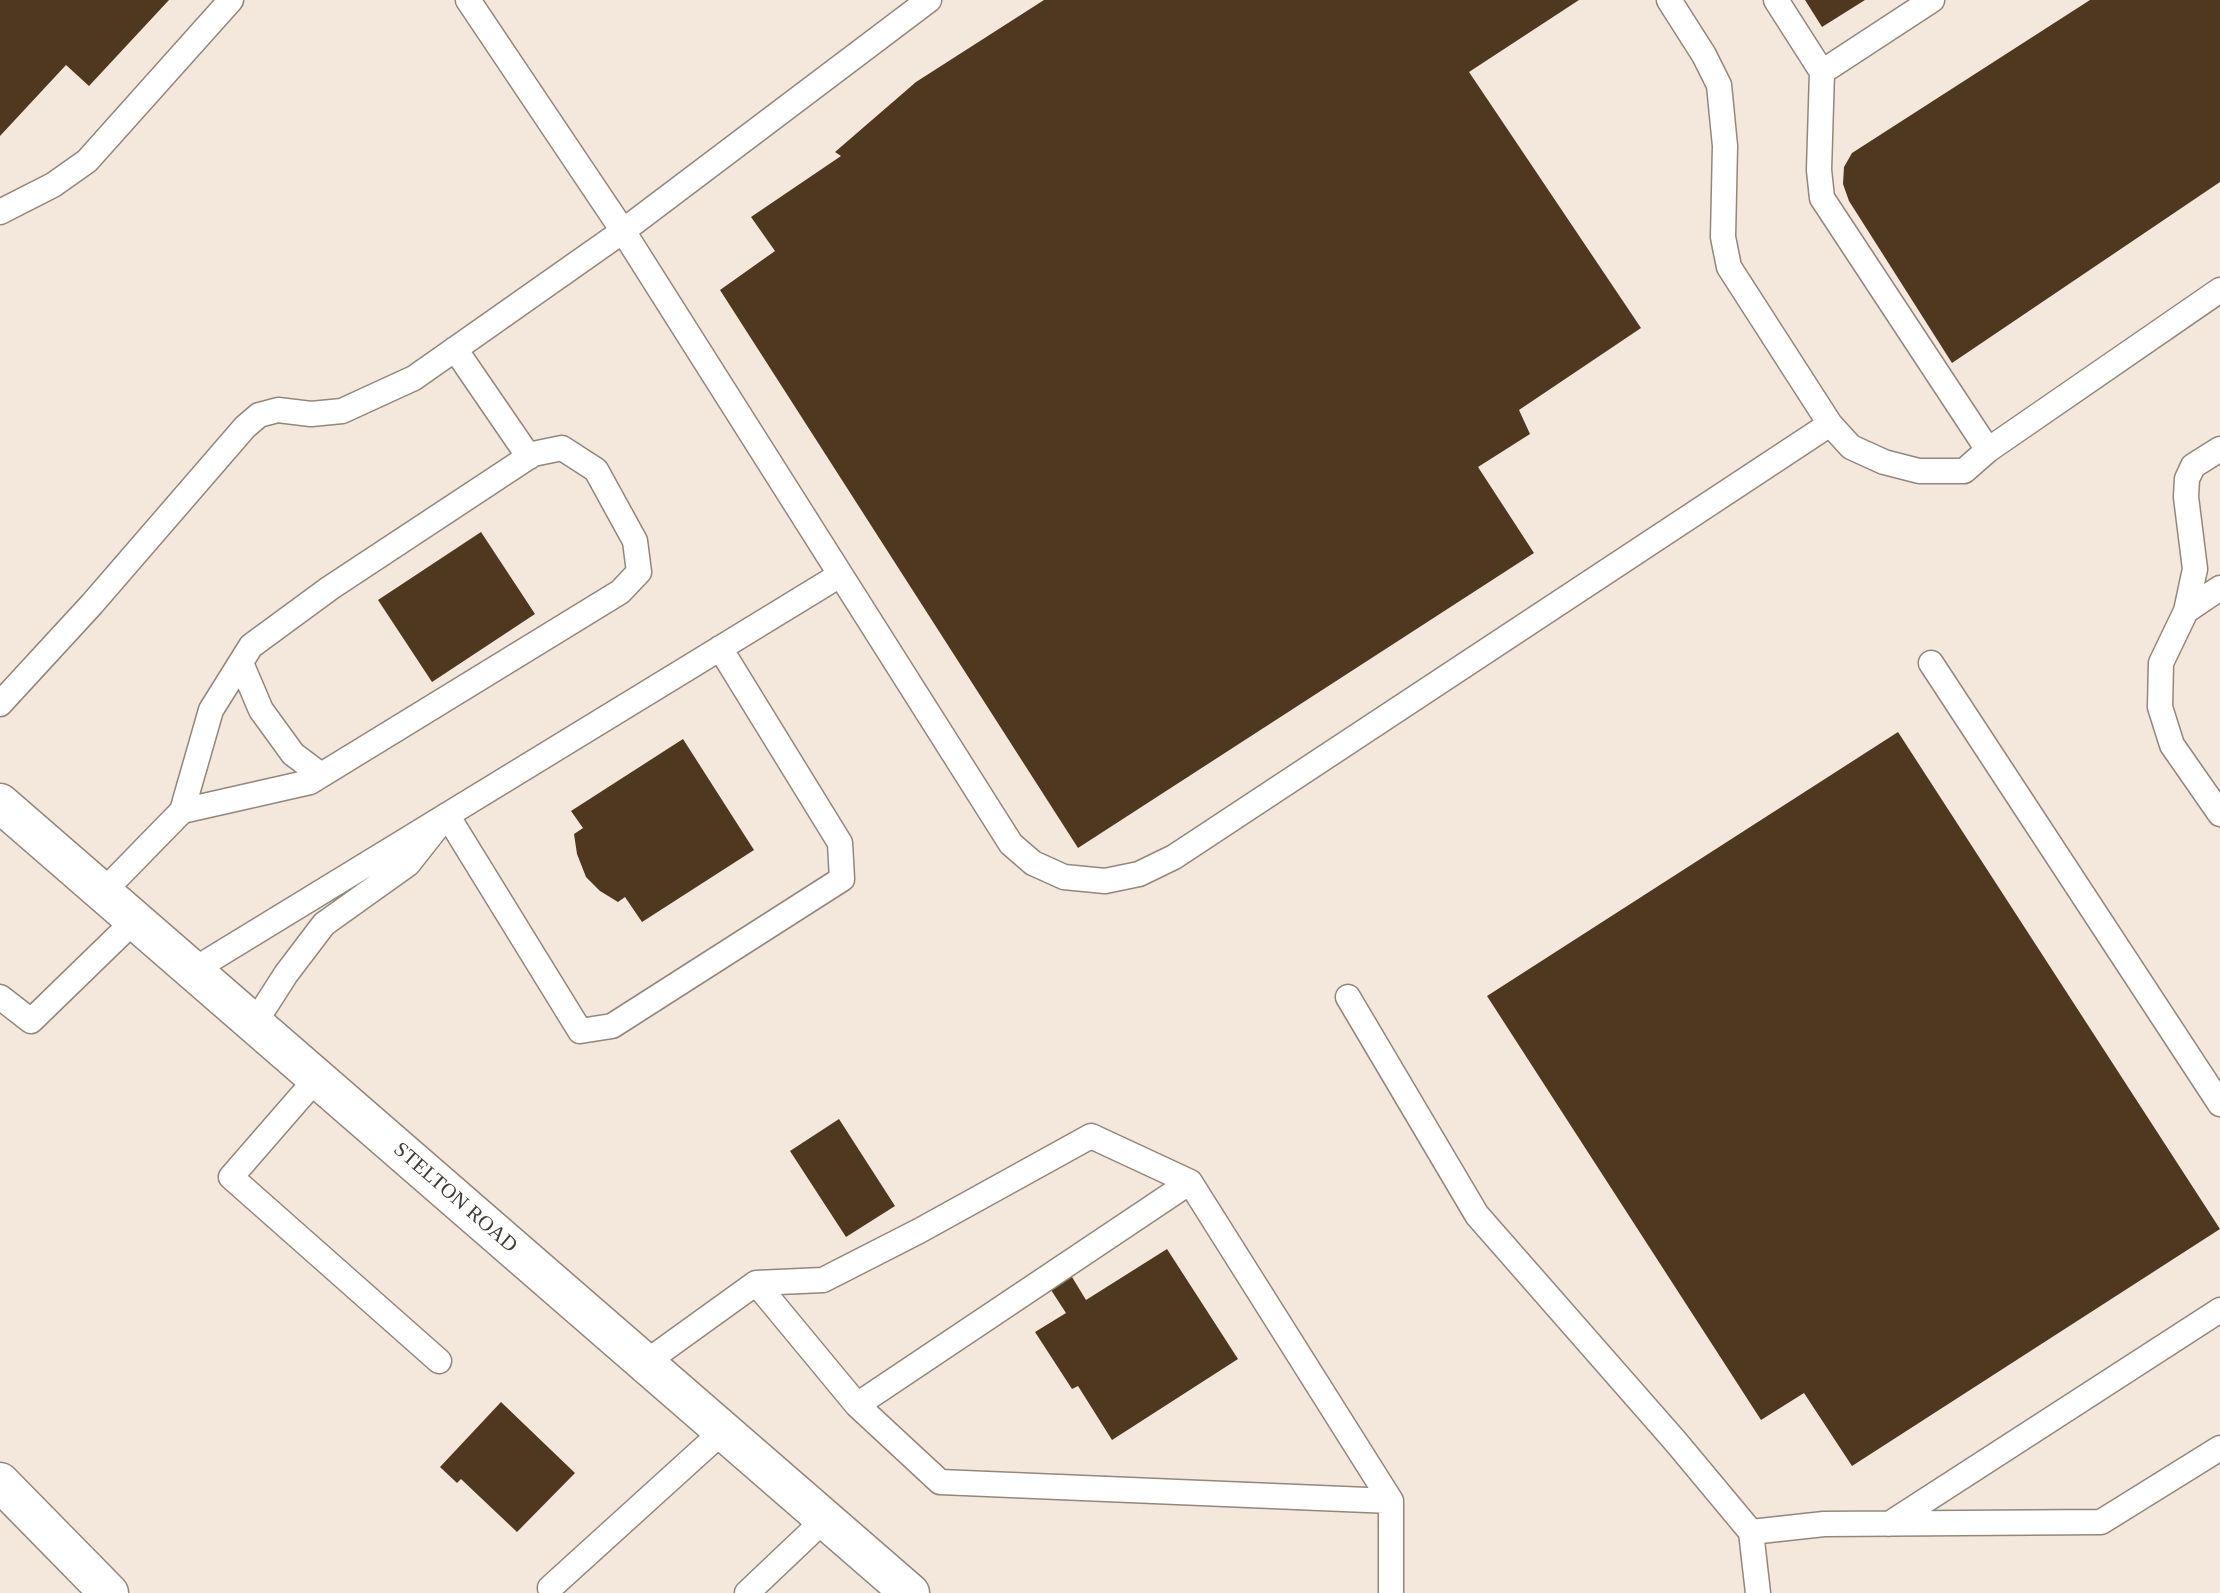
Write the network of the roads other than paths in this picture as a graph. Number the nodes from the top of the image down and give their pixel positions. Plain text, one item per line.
1 (230, 0) edge
2 (468, 0) edge
3 (929, 0) edge
4 (1669, 0) edge
5 (1776, 0) edge
6 (1932, 0) edge
7 (1822, 72) junction
8 (0, 212) edge
9 (623, 232) junction
10 (2220, 290) edge
11 (455, 349) junction
12 (1830, 424) junction
13 (2220, 449) edge
14 (1988, 450) junction
15 (529, 457) junction
16 (841, 575) junction
17 (2220, 588) edge
18 (2186, 611) junction
19 (720, 648) junction
20 (241, 663) junction
21 (1931, 663) dead end
22 (0, 704) edge
23 (321, 775) junction
24 (0, 803) edge
25 (182, 811) junction
26 (2220, 814) edge
27 (447, 815) junction
28 (103, 892) junction
29 (135, 920) junction
30 (192, 971) junction
31 (0, 997) edge
32 (1348, 997) dead end
33 (254, 1024) junction
34 (317, 1078) junction
35 (2220, 1104) edge
36 (1190, 1182) junction
37 (756, 1283) junction
38 (2220, 1310) edge
39 (439, 1361) dead end
40 (645, 1363) junction
41 (858, 1405) junction
42 (723, 1431) junction
43 (2220, 1448) edge
44 (0, 1482) edge
45 (1391, 1501) junction
46 (825, 1519) junction
47 (1888, 1524) junction
48 (1751, 1532) junction
49 (550, 1588) dead end
50 (109, 1593) edge
51 (747, 1593) edge
52 (910, 1593) edge
53 (1391, 1593) edge
54 (1758, 1593) edge

1 - 8 lane
2 - 9 lane
3 - 9 lane
4 - 12 lane
5 - 7 lane
6 - 7 lane
7 - 14 lane
9 - 11 lane
9 - 16 lane
10 - 14 lane
11 - 15 lane
11 - 22 lane
12 - 14 lane
12 - 16 lane
13 - 18 lane
15 - 20 lane
15 - 23 lane
16 - 19 lane
17 - 18 lane
18 - 26 lane
19 - 27 lane
19 - 27 lane
20 - 23 lane
20 - 25 lane
21 - 35 lane
23 - 25 lane
24 - 28 main road, STELTON ROAD
25 - 28 lane
27 - 30 lane
27 - 33 lane
28 - 29 main road, STELTON ROAD
29 - 30 main road, STELTON ROAD
29 - 31 lane
30 - 33 main road, STELTON ROAD
32 - 48 lane
33 - 34 main road, STELTON ROAD
34 - 39 lane
34 - 40 main road, STELTON ROAD
36 - 37 lane
36 - 41 lane
36 - 45 lane
37 - 40 lane
37 - 41 lane
38 - 47 lane
40 - 42 main road, STELTON ROAD
41 - 45 lane
42 - 46 main road, STELTON ROAD
42 - 49 lane
43 - 47 lane
44 - 50 main road
45 - 53 lane
46 - 51 lane
46 - 52 main road, STELTON ROAD
47 - 48 lane
48 - 54 lane

